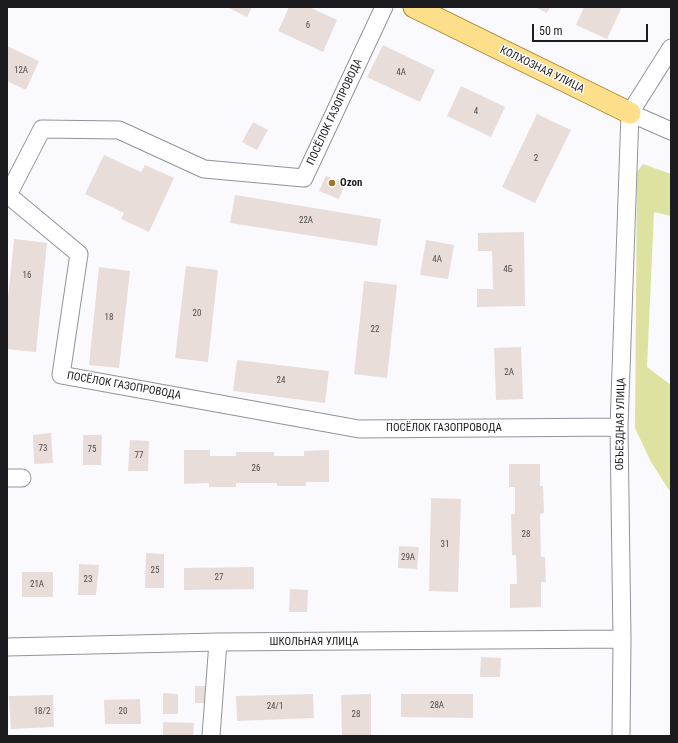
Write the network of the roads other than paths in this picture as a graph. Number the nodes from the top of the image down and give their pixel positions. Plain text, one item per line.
1 (384, 7) edge
2 (423, 9) edge
3 (671, 48) edge
4 (630, 112) junction
5 (671, 131) edge
6 (8, 195) edge
7 (620, 427) junction
8 (622, 639) junction
9 (218, 642) junction
10 (7, 647) edge
11 (211, 736) edge
12 (621, 736) edge

1 - 6 street, ПОСЁЛОК ГАЗОПРОВОДА
2 - 4 main road, КОЛХОЗНАЯ УЛИЦА
3 - 4 street
4 - 5 street, КОЛХОЗНАЯ УЛИЦА
4 - 7 street, ОБЪЕЗДНАЯ УЛИЦА
6 - 7 street, ПОСЁЛОК ГАЗОПРОВОДА
7 - 8 street, ОБЪЕЗДНАЯ УЛИЦА
8 - 9 street, ШКОЛЬНАЯ УЛИЦА
8 - 12 street, ОБЪЕЗДНАЯ УЛИЦА
9 - 10 street, ШКОЛЬНАЯ УЛИЦА
9 - 11 street

